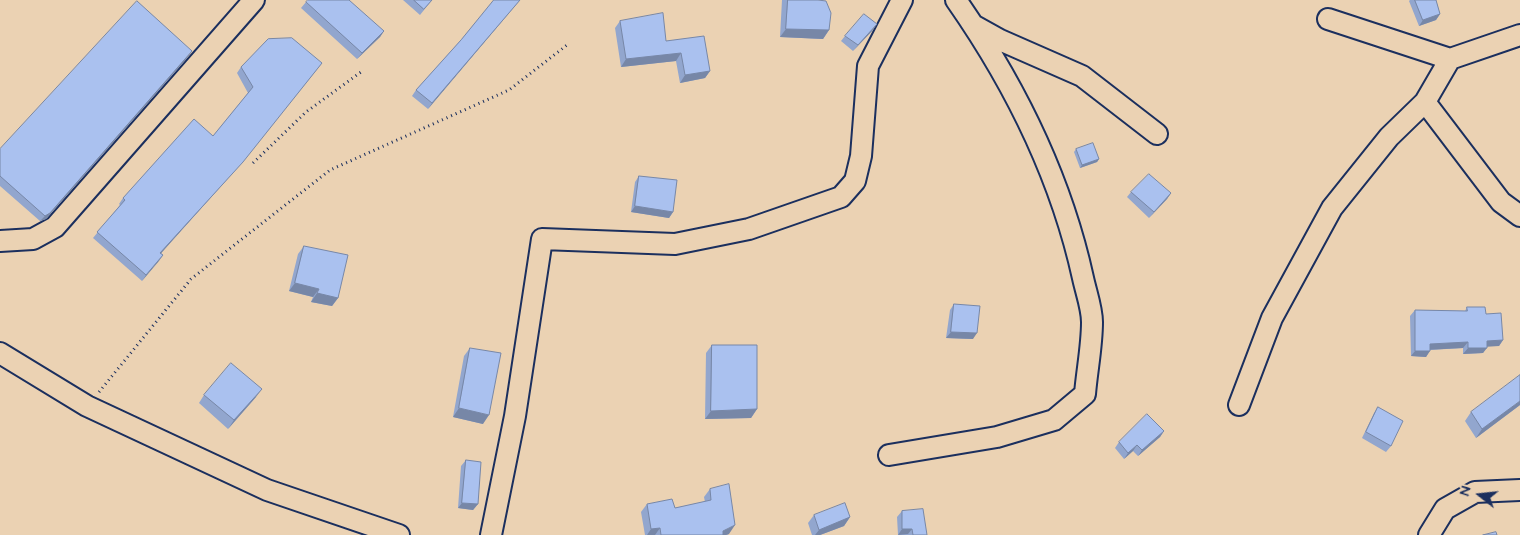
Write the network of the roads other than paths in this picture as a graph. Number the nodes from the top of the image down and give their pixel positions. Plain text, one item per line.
1 (254, 0) edge
2 (902, 0) edge
3 (956, 0) edge
4 (1328, 19) dead end
5 (973, 25) junction
6 (1520, 35) edge
7 (1450, 59) junction
8 (1425, 102) junction
9 (1157, 134) dead end
10 (1520, 216) edge
11 (0, 241) edge
12 (0, 353) edge
13 (1239, 405) dead end
14 (889, 455) dead end
15 (1520, 490) edge
16 (399, 535) edge
17 (491, 535) edge
18 (1429, 535) edge

1 - 11 street
2 - 17 street
3 - 5 street
4 - 7 street
5 - 9 street
5 - 14 street
6 - 7 street
7 - 8 street
8 - 10 street
8 - 13 street
12 - 16 street
15 - 18 street

